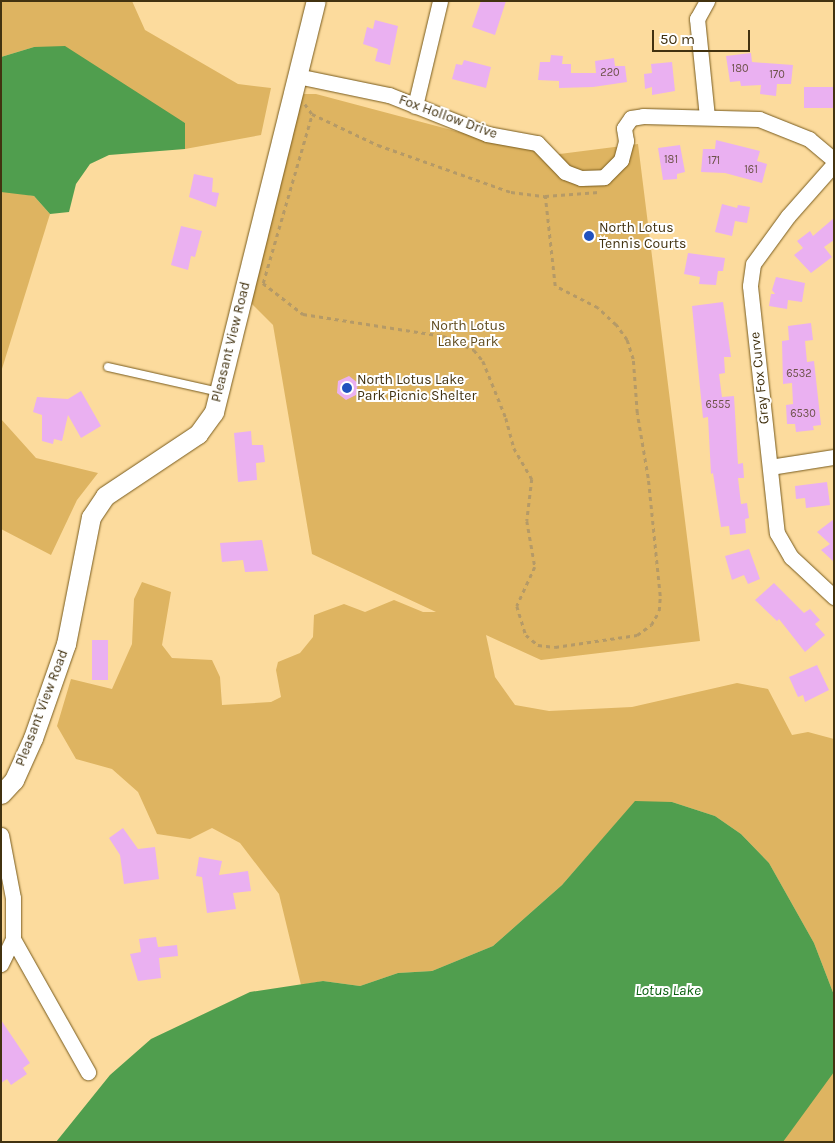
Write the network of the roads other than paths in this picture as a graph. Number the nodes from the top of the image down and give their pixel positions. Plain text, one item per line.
1 (316, 1) edge
2 (440, 1) edge
3 (707, 1) edge
4 (297, 76) junction
5 (415, 106) junction
6 (706, 117) junction
7 (834, 160) edge
8 (834, 164) edge
9 (108, 367) dead end
10 (219, 392) junction
11 (834, 457) edge
12 (770, 466) junction
13 (834, 597) edge
14 (1, 794) edge
15 (1, 834) edge
16 (13, 938) junction
17 (1, 964) edge
18 (88, 1072) dead end

1 - 4 street, Pleasant View Road
2 - 5 street
3 - 6 street
4 - 5 street, Fox Hollow Drive
4 - 10 street, Pleasant View Road
5 - 6 street, Fox Hollow Drive
6 - 7 street, Fox Hollow Drive
8 - 12 street, Gray Fox Curve
9 - 10 lane
10 - 14 street, Pleasant View Road
11 - 12 street
12 - 13 street, Gray Fox Curve
15 - 16 street
16 - 17 street
16 - 18 street

